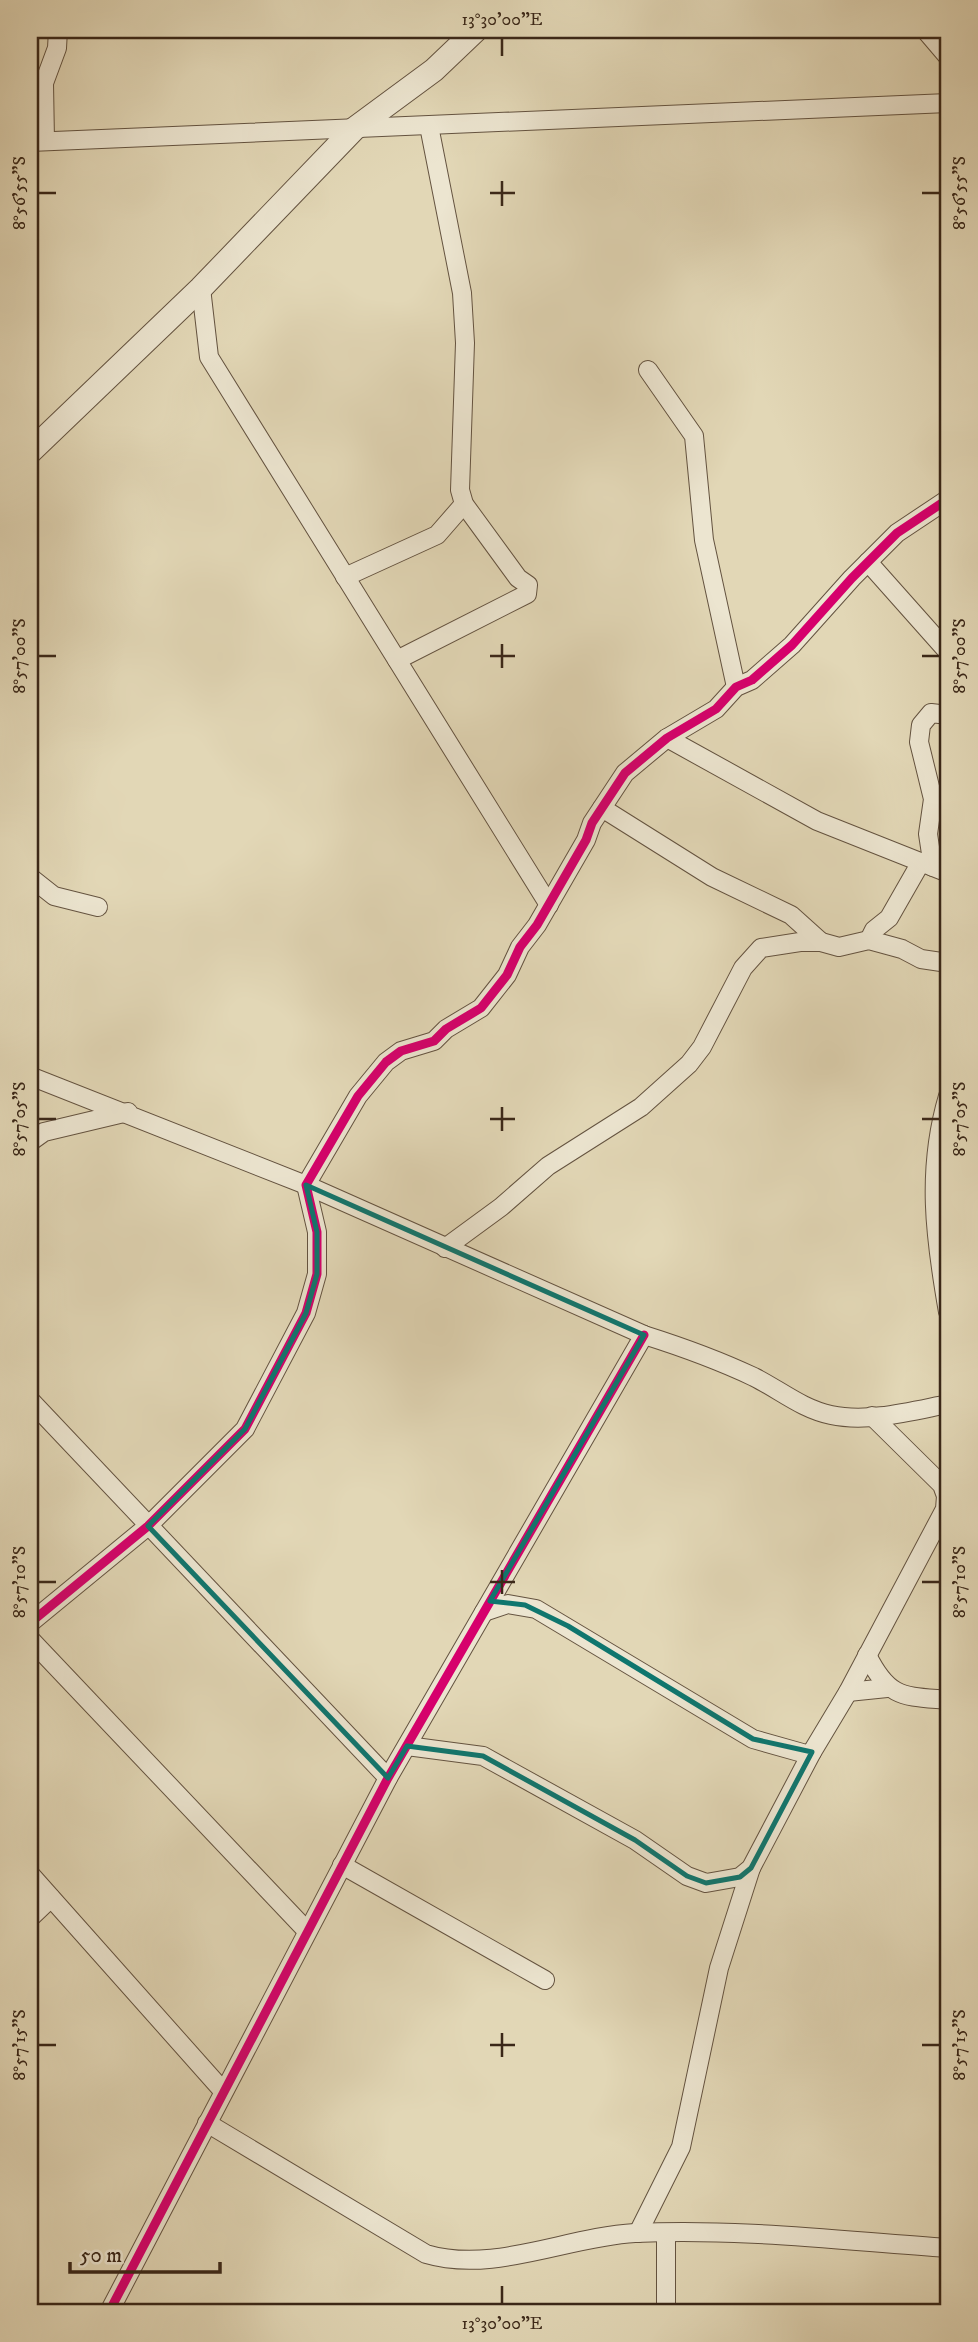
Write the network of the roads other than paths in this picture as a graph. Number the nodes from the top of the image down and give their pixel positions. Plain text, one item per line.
1 (58, 30) edge
2 (476, 30) edge
3 (925, 30) edge
4 (948, 57) edge
5 (948, 103) edge
6 (429, 126) junction
7 (354, 129) junction
8 (37, 142) edge
9 (201, 288) junction
10 (648, 370) dead end
11 (30, 452) edge
12 (948, 499) edge
13 (464, 503) junction
14 (868, 562) junction
15 (345, 576) junction
16 (948, 652) edge
17 (397, 660) junction
18 (736, 687) junction
19 (948, 715) edge
20 (667, 738) junction
21 (601, 808) junction
22 (934, 867) edge
23 (30, 877) edge
24 (549, 905) junction
25 (98, 908) dead end
26 (869, 940) junction
27 (821, 943) junction
28 (948, 963) edge
29 (30, 1076) edge
30 (948, 1097) edge
31 (128, 1112) junction
32 (30, 1142) edge
33 (306, 1185) junction
34 (446, 1248) junction
35 (948, 1312) edge
36 (644, 1335) junction
37 (30, 1400) edge
38 (948, 1404) edge
39 (872, 1416) junction
40 (148, 1526) junction
41 (484, 1612) junction
42 (30, 1623) edge
43 (30, 1639) edge
44 (867, 1655) junction
45 (887, 1688) junction
46 (848, 1692) junction
47 (948, 1700) edge
48 (407, 1746) junction
49 (812, 1752) junction
50 (388, 1778) junction
51 (342, 1865) junction
52 (751, 1868) junction
53 (30, 1874) edge
54 (51, 1898) junction
55 (30, 1918) edge
56 (307, 1931) junction
57 (545, 1980) dead end
58 (223, 2091) junction
59 (207, 2123) junction
60 (638, 2233) junction
61 (666, 2233) junction
62 (948, 2248) edge
63 (109, 2312) edge
64 (666, 2312) edge

1 - 8 street
2 - 7 street
3 - 4 street
5 - 6 street
6 - 7 street
6 - 13 street
7 - 8 street
7 - 9 street
9 - 11 street
9 - 15 street
10 - 18 street
12 - 14 street
13 - 15 street
13 - 17 street
14 - 16 street
14 - 18 street
15 - 17 street
17 - 24 street
18 - 20 street
19 - 22 street
20 - 21 street
20 - 22 street
21 - 24 street
21 - 27 street
22 - 26 street
23 - 25 street
24 - 33 street
26 - 27 street
26 - 28 street
27 - 34 street
29 - 31 street
30 - 35 street
31 - 32 street
31 - 33 street
33 - 34 street
33 - 40 street
34 - 36 street
36 - 39 street
36 - 41 street
37 - 40 street
38 - 39 street
39 - 44 street
40 - 42 street
40 - 50 street
41 - 48 street
41 - 49 street
43 - 56 street
44 - 45 street
44 - 46 street
45 - 46 street
45 - 47 street
46 - 49 street
48 - 50 street
48 - 52 street
49 - 52 street
50 - 51 street
51 - 56 street
51 - 57 street
52 - 60 street
53 - 54 street
54 - 55 street
54 - 58 street
56 - 58 street
58 - 59 street
59 - 60 street
59 - 63 street
60 - 61 street
61 - 62 street
61 - 64 street

